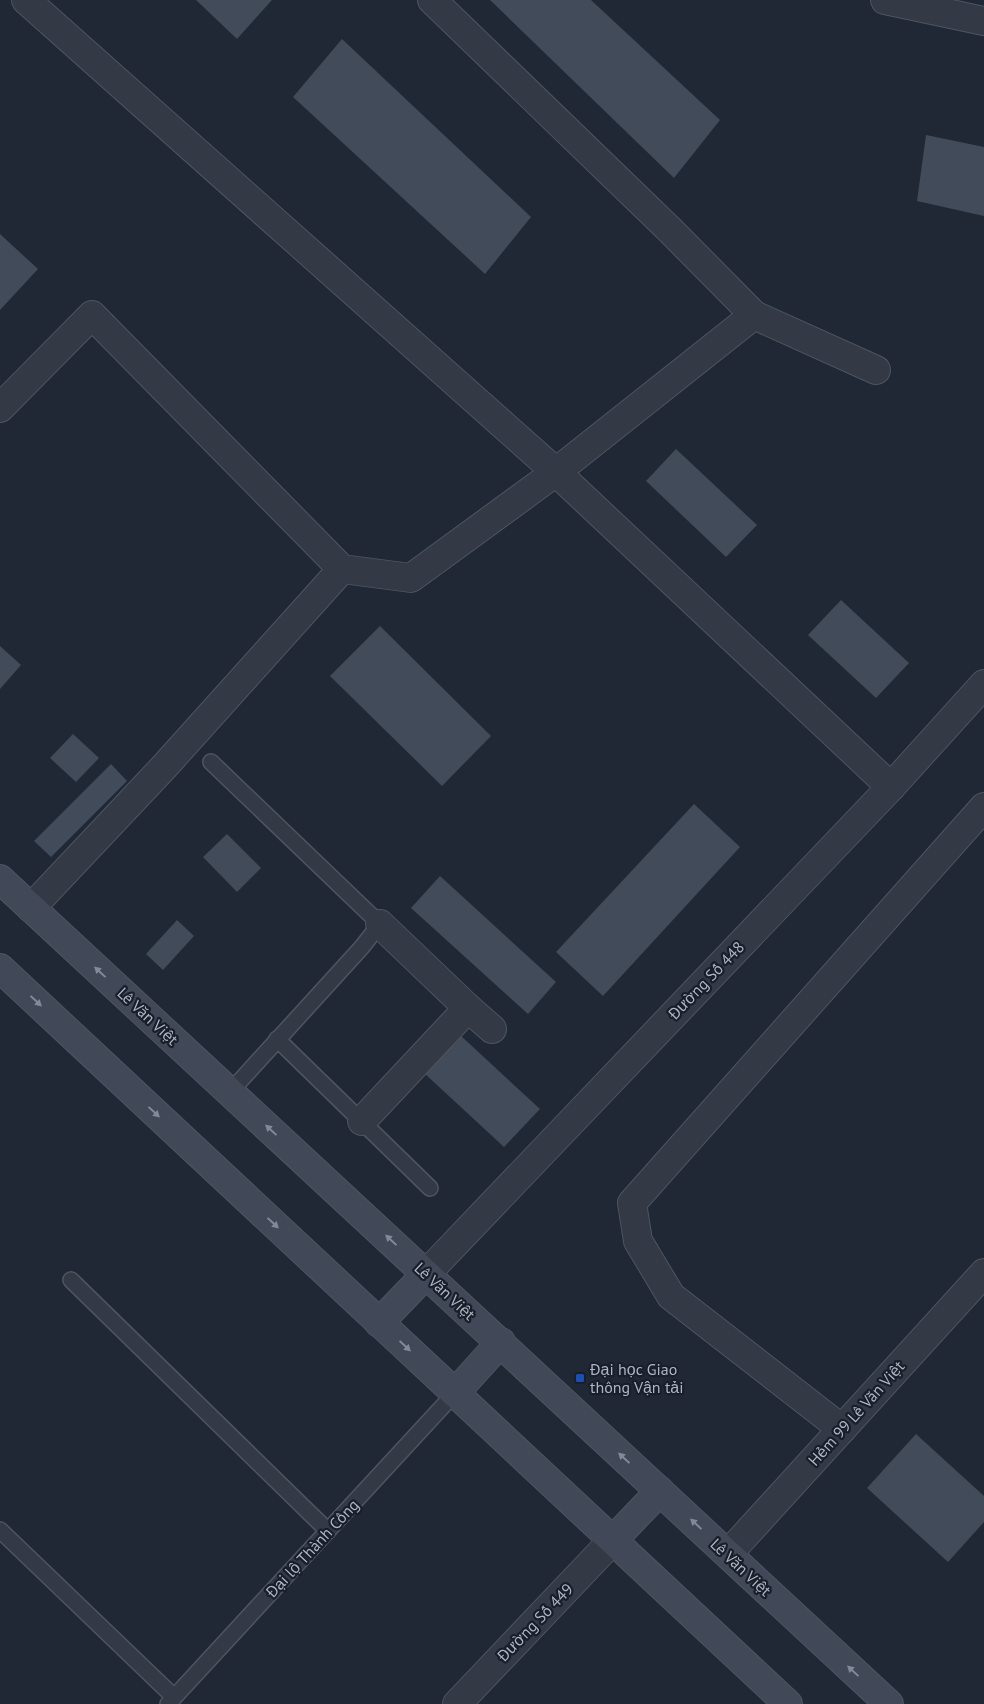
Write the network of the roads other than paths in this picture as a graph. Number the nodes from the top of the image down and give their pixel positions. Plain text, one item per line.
1 (26, 0) edge
2 (432, 0) edge
3 (885, 0) edge
4 (984, 21) edge
5 (754, 315) junction
6 (876, 370) dead end
7 (0, 408) edge
8 (556, 472) junction
9 (342, 569) junction
10 (984, 684) edge
11 (211, 762) dead end
12 (891, 787) junction
13 (984, 808) edge
14 (0, 879) edge
15 (31, 908) junction
16 (380, 924) junction
17 (0, 968) edge
18 (468, 1008) junction
19 (492, 1029) dead end
20 (277, 1039) junction
21 (230, 1092) junction
22 (362, 1121) junction
23 (430, 1188) dead end
24 (984, 1273) edge
25 (426, 1274) junction
26 (71, 1280) dead end
27 (379, 1322) junction
28 (501, 1342) junction
29 (455, 1393) junction
30 (842, 1429) junction
31 (660, 1491) junction
32 (0, 1530) edge
33 (328, 1531) junction
34 (613, 1540) junction
35 (728, 1554) junction
36 (171, 1701) edge
37 (456, 1704) edge
38 (788, 1704) edge
39 (889, 1704) edge

1 - 8 street
2 - 5 street
3 - 4 street
5 - 6 street
5 - 8 street
7 - 9 street
8 - 9 street
8 - 12 street
9 - 15 street
10 - 12 street, Đường Số 448
11 - 16 lane
12 - 25 street, Đường Số 448
13 - 30 street
14 - 15 main road, Lê Văn Việt
21 -> 15 main road, Lê Văn Việt
16 - 18 street
16 - 20 lane
17 -> 27 main road
18 - 19 street
18 - 22 street
20 - 21 lane
20 - 22 lane
25 -> 21 main road, Lê Văn Việt
22 - 23 lane
24 - 30 street, Hẻm 99 Lê Văn Việt
25 - 27 main road
25 - 28 main road, Lê Văn Việt
26 - 33 lane
27 -> 29 main road
28 - 29 main road
31 -> 28 main road, Lê Văn Việt
29 - 33 lane, Đại lộ Thành Công
29 - 34 main road
30 - 35 street, Hẻm 99 Lê Văn Việt
31 - 34 main road
35 -> 31 main road, Lê Văn Việt
32 - 36 lane
33 - 36 lane, Đại lộ Thành Công
34 - 37 street, Đường Số 449
34 - 38 main road
39 -> 35 main road, Lê Văn Việt

